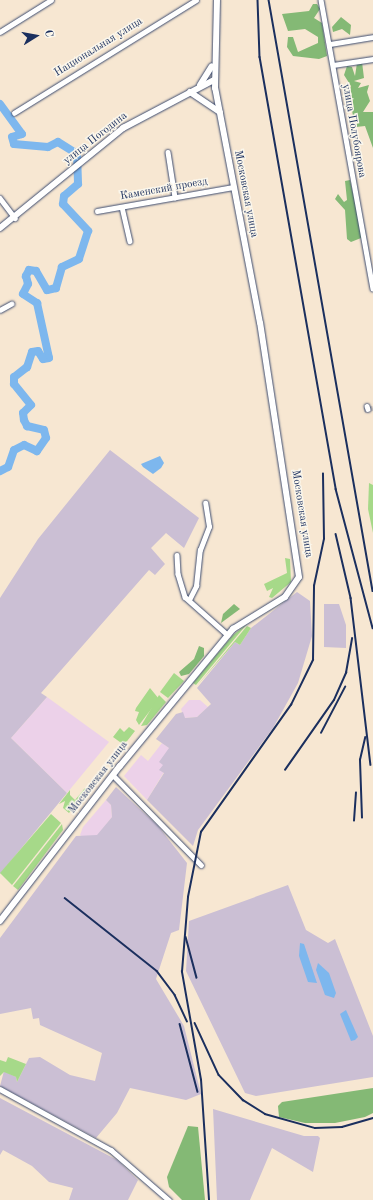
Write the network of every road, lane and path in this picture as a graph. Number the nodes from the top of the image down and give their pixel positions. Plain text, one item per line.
1 (51, 0) edge
2 (196, 0) edge
3 (217, 0) edge
4 (321, 0) edge
5 (0, 32) edge
6 (373, 37) edge
7 (330, 44) junction
8 (214, 57) junction
9 (373, 59) edge
10 (333, 65) junction
11 (214, 80) junction
12 (196, 89) junction
13 (190, 92) junction
14 (220, 112) junction
15 (14, 113) dead end
16 (168, 152) dead end
17 (233, 187) junction
18 (175, 197) junction
19 (0, 198) edge
20 (122, 207) junction
21 (97, 211) dead end
22 (15, 218) junction
23 (0, 228) edge
24 (130, 241) dead end
25 (373, 288) edge
26 (11, 304) dead end
27 (0, 310) edge
28 (205, 503) dead end
29 (177, 555) dead end
30 (189, 600) junction
31 (228, 635) junction
32 (113, 775) junction
33 (201, 865) dead end
34 (0, 921) edge
35 (0, 1089) edge
36 (169, 1200) edge

1 - 5 street
2 - 15 street, Национальная улица
3 - 8 main road, Московская улица
4 - 7 street, улица Полубоярова
6 - 7 street
7 - 10 street, улица Полубоярова
8 - 11 main road, Московская улица
8 - 12 main road
9 - 10 street
10 - 25 street, улица Полубоярова
11 - 12 main road, улица Погодина
11 - 14 main road, Московская улица
12 - 13 main road, улица Погодина
13 - 14 main road
13 - 22 main road, улица Погодина
14 - 17 main road, Московская улица
16 - 18 street
17 - 18 street, Каменский проезд
17 - 31 main road, Московская улица
18 - 20 street, Каменский проезд
19 - 22 street
20 - 21 street, Каменский проезд
20 - 24 street
22 - 23 main road, улица Погодина
26 - 27 street
28 - 30 street
29 - 30 street
30 - 31 street
31 - 32 main road, Московская улица
32 - 33 street
32 - 34 main road, Московская улица
35 - 36 street

